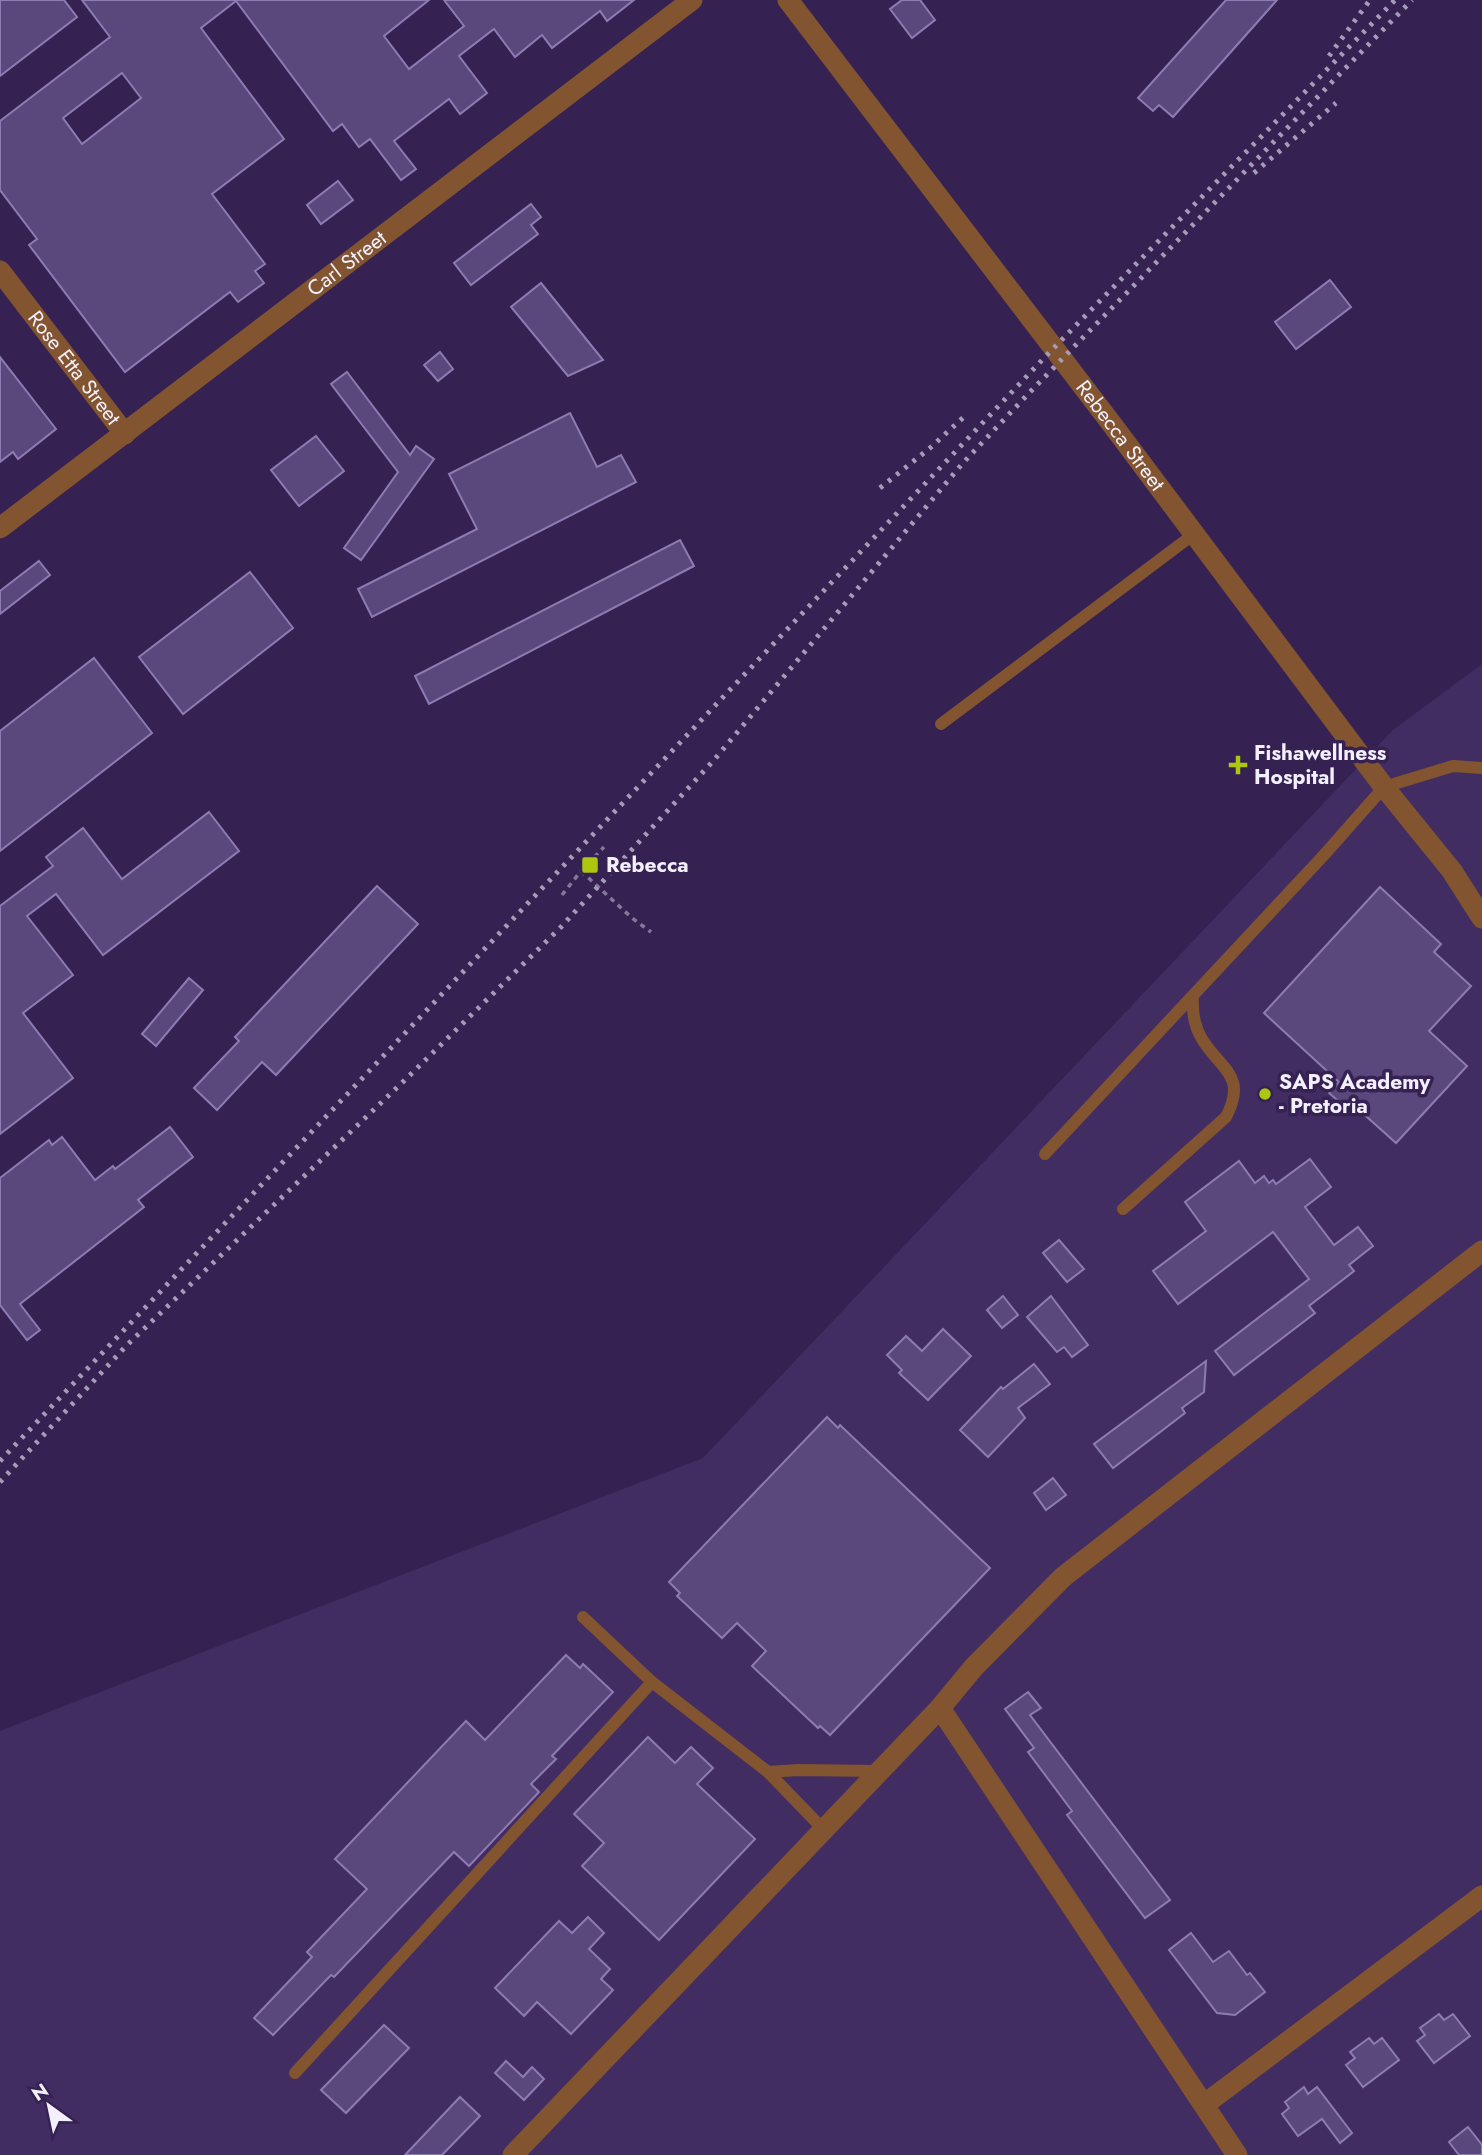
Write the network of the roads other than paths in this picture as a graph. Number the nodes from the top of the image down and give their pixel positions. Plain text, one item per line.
1 (692, 0) edge
2 (788, 0) edge
3 (0, 271) edge
4 (124, 434) junction
5 (0, 528) edge
6 (1194, 534) junction
7 (941, 724) dead end
8 (1482, 768) edge
9 (1384, 787) junction
10 (1452, 871) junction
11 (1482, 892) edge
12 (1482, 918) edge
13 (1193, 996) junction
14 (1045, 1154) dead end
15 (1123, 1209) dead end
16 (1482, 1251) edge
17 (583, 1617) dead end
18 (652, 1682) junction
19 (940, 1708) junction
20 (880, 1771) junction
21 (768, 1772) junction
22 (824, 1830) junction
23 (1482, 1896) edge
24 (295, 2073) dead end
25 (1205, 2104) junction
26 (513, 2155) edge
27 (1237, 2155) edge

1 - 4 street, Carl Street
2 - 6 street, Rebecca Street
3 - 4 street, Rose Etta Street
4 - 5 street, Carl Street
6 - 7 lane
6 - 9 street, Rebecca Street
8 - 9 lane
9 - 10 street, Rebecca Street
9 - 13 lane
10 - 11 street, Rebecca Street
10 - 12 street, Rebecca Street
13 - 14 lane
13 - 15 lane
16 - 19 street
17 - 18 lane
18 - 21 lane
18 - 24 lane
19 - 20 street
19 - 25 street
20 - 21 lane
20 - 22 street
21 - 22 lane
22 - 26 street
23 - 25 street
25 - 27 street

